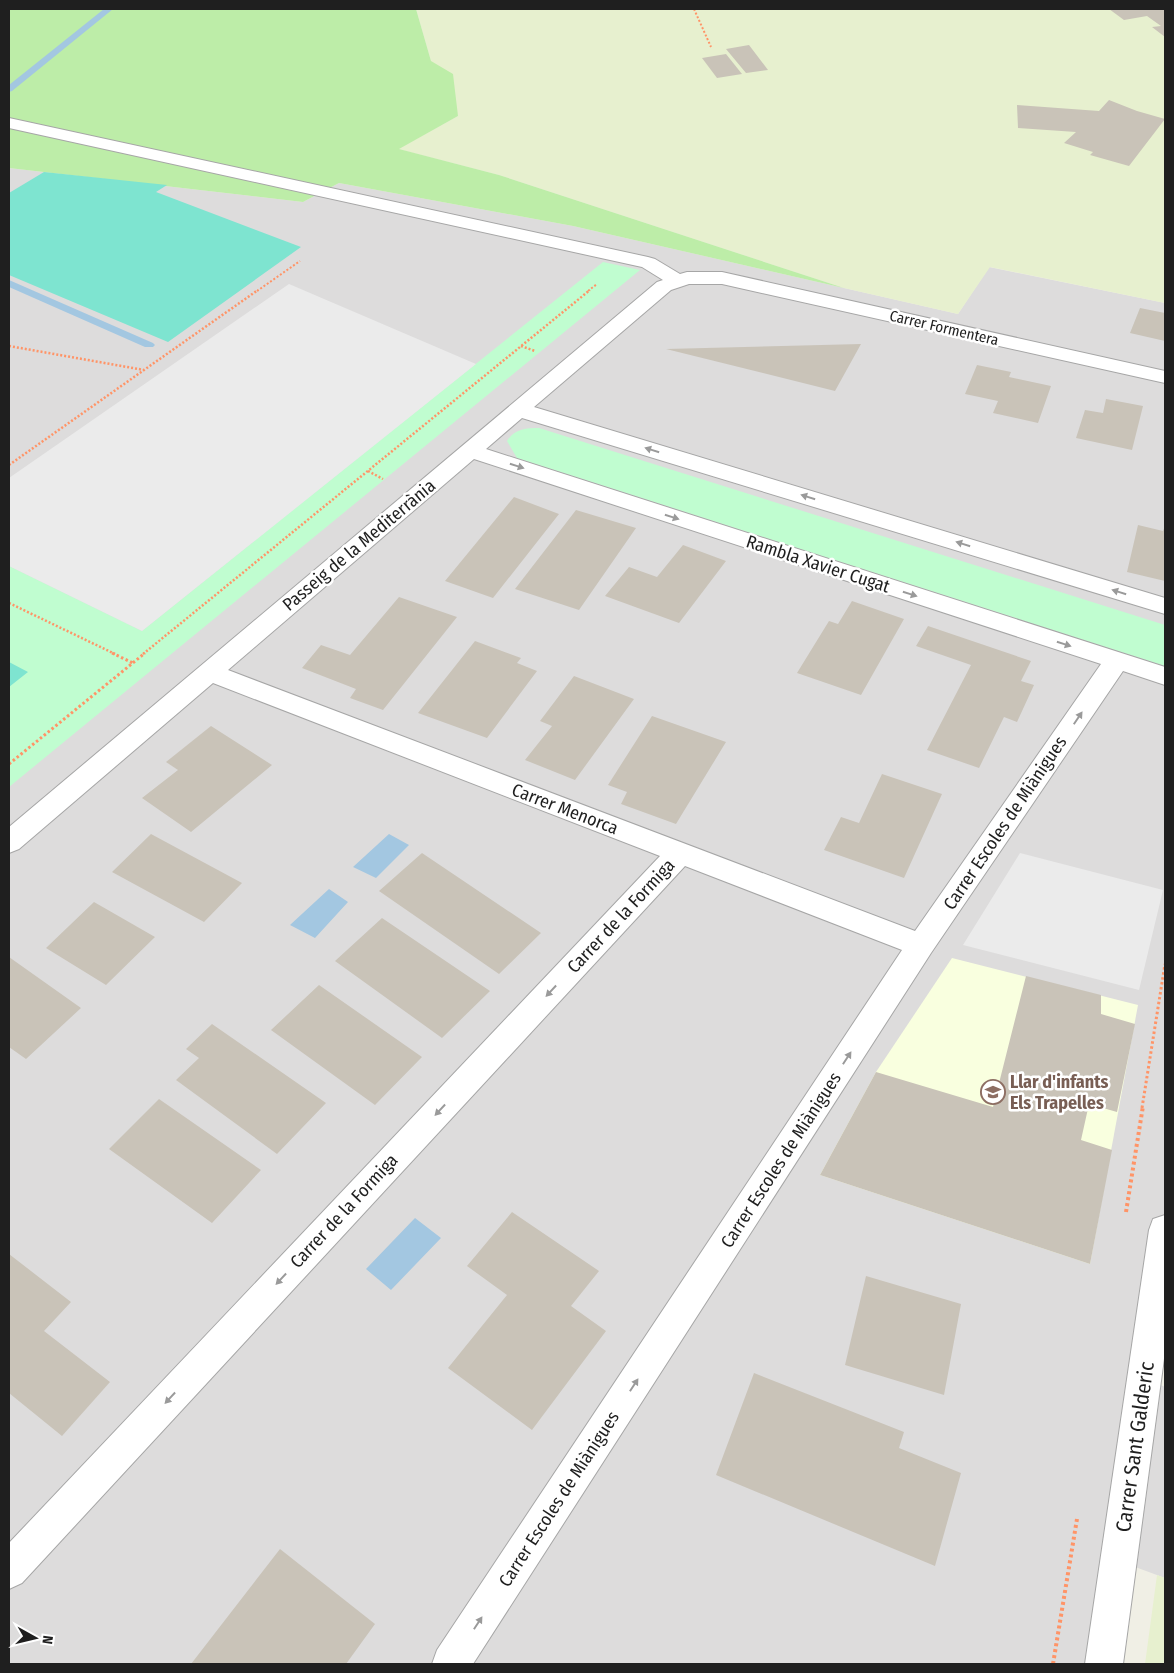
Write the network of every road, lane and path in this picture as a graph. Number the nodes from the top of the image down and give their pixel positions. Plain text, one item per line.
1 (694, 9) edge
2 (711, 47) dead end
3 (9, 123) edge
4 (628, 258) junction
5 (300, 261) dead end
6 (722, 278) joint
7 (677, 282) junction
8 (9, 346) edge
9 (144, 370) junction
10 (1165, 377) edge
11 (520, 410) junction
12 (471, 452) junction
13 (9, 465) edge
14 (9, 603) edge
15 (1165, 606) edge
16 (1117, 661) junction
17 (132, 663) junction
18 (209, 672) junction
19 (1165, 676) edge
20 (9, 764) edge
21 (9, 842) edge
22 (680, 853) junction
23 (921, 945) junction
24 (1165, 1230) edge
25 (9, 1570) edge
26 (451, 1664) edge
27 (1104, 1664) edge

1 - 2 path
3 - 4 street
4 - 7 street
4 - 17 path
5 - 9 path
6 - 7 street, Passeig de la Mediterrània
6 - 10 street, Carrer Formentera
7 - 11 street, Passeig de la Mediterrània
8 - 9 path
9 - 13 path
11 - 12 street, Passeig de la Mediterrània
15 -> 11 street
12 -> 16 street, Rambla Xavier Cugat
12 - 18 street, Passeig de la Mediterrània
14 - 17 path
16 - 19 street, Rambla Xavier Cugat
23 -> 16 street, Carrer Escoles de Miànigues
17 - 20 path
18 - 21 street, Passeig de la Mediterrània
18 - 22 street, Carrer Menorca
22 - 23 street, Carrer Menorca
22 -> 25 street, Carrer de la Formiga
26 -> 23 street, Carrer Escoles de Miànigues
24 - 27 street, Carrer Sant Galderic

